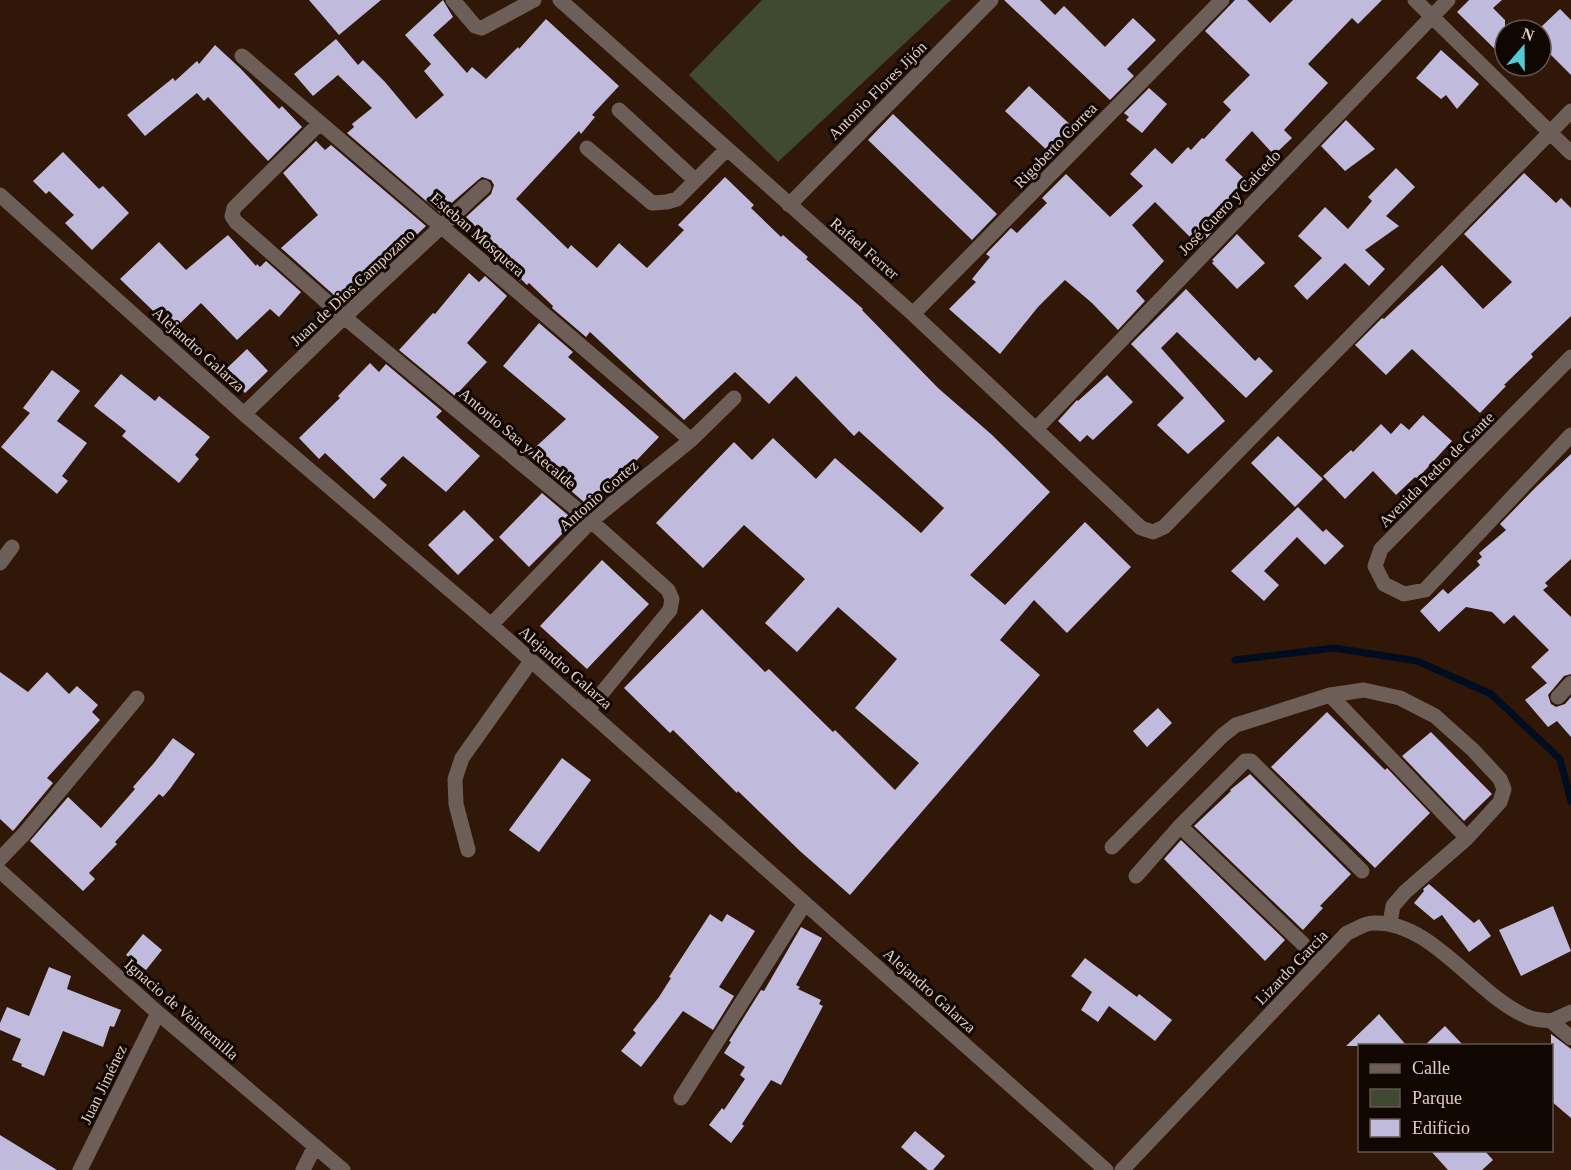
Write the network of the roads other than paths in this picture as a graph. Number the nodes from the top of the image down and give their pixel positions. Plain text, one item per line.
1 (453, 0) edge
2 (534, 0) edge
3 (560, 0) edge
4 (991, 0) edge
5 (1222, 0) edge
6 (1415, 0) edge
7 (1448, 0) edge
8 (1432, 16) junction
9 (242, 56) dead end
10 (619, 110) dead end
11 (1571, 111) edge
12 (320, 123) junction
13 (1550, 131) junction
14 (587, 148) dead end
15 (727, 149) junction
16 (1571, 153) edge
17 (695, 180) junction
18 (484, 187) dead end
19 (0, 195) edge
20 (789, 205) junction
21 (443, 227) junction
22 (913, 314) junction
23 (344, 317) junction
24 (1571, 357) edge
25 (734, 398) dead end
26 (244, 414) junction
27 (1036, 429) junction
28 (1571, 435) edge
29 (691, 440) junction
30 (591, 521) junction
31 (12, 547) dead end
32 (0, 562) edge
33 (491, 625) junction
34 (531, 661) junction
35 (1571, 683) edge
36 (1330, 695) junction
37 (1558, 697) dead end
38 (137, 698) dead end
39 (588, 710) junction
40 (1180, 826) junction
41 (1467, 838) junction
42 (1112, 848) dead end
43 (468, 850) dead end
44 (0, 859) edge
45 (0, 871) edge
46 (1362, 871) dead end
47 (1136, 876) dead end
48 (805, 903) junction
49 (1390, 923) junction
50 (1319, 963) junction
51 (1571, 1012) edge
52 (158, 1013) junction
53 (1551, 1021) junction
54 (1571, 1038) edge
55 (681, 1098) dead end
56 (315, 1146) junction
57 (80, 1170) edge
58 (303, 1170) edge
59 (344, 1170) edge
60 (1106, 1170) edge
61 (1122, 1170) edge

1 - 2 street
3 - 15 street, Rafael Ferrer
4 - 20 street, Antonio Flores Jijón
5 - 22 street, Rigoberto Correa
6 - 8 street
7 - 8 street, José Cuero y Caicedo
8 - 13 street
8 - 27 street, José Cuero y Caicedo
9 - 12 street, Esteban Mosquera
10 - 17 street
11 - 13 street
12 - 21 street, Esteban Mosquera
12 - 23 street, Antonio Saa y Recalde
13 - 16 street
13 - 27 street, Rafael Ferrer
14 - 17 street
15 - 17 street
15 - 20 street, Rafael Ferrer
18 - 21 street, Juan de Dios Campozano
19 - 26 street, Alejandro Galarza
20 - 22 street, Rafael Ferrer
21 - 23 street, Juan de Dios Campozano
21 - 29 street, Esteban Mosquera
22 - 27 street, Rafael Ferrer
23 - 26 street, Juan de Dios Campozano
23 - 30 street, Antonio Saa y Recalde
24 - 28 street, Avenida Pedro de Gante
25 - 29 street, Antonio Cortez
26 - 33 street, Alejandro Galarza
29 - 30 street, Antonio Cortez
30 - 33 street, Antonio Cortez
30 - 39 street, Antonio Saa y Recalde
31 - 32 street
33 - 34 street, Alejandro Galarza
34 - 39 street, Alejandro Galarza
34 - 43 street
35 - 37 street
36 - 41 street
36 - 41 street
36 - 42 street
38 - 44 street
39 - 48 street, Alejandro Galarza
40 - 46 street
40 - 47 street
40 - 50 street
41 - 49 street
45 - 52 street, Ignacio de Veintemilla
48 - 55 street
48 - 60 street, Alejandro Galarza
49 - 50 street, Lizardo Garcia
49 - 53 street
50 - 61 street, Lizardo Garcia
51 - 53 street
52 - 56 street, Ignacio de Veintemilla
52 - 57 street, Juan Jiménez
53 - 54 street
56 - 58 street
56 - 59 street, Ignacio de Veintemilla

